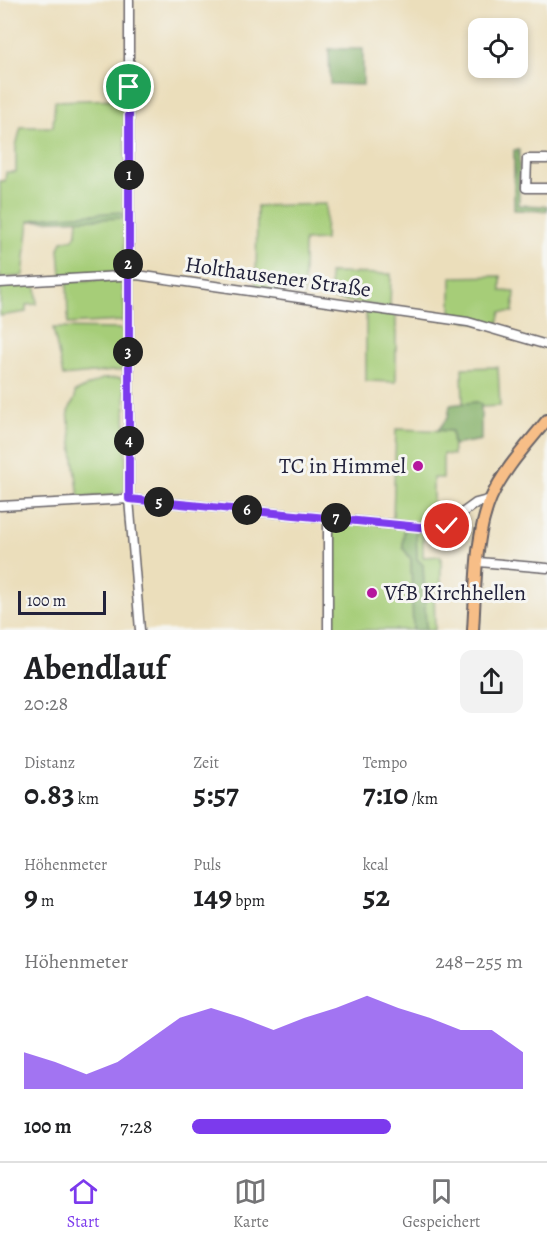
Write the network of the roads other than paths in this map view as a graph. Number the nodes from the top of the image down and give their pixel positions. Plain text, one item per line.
1 (129, 0) edge
2 (547, 159) edge
3 (547, 188) edge
4 (128, 276) junction
5 (0, 283) edge
6 (547, 345) edge
7 (547, 420) edge
8 (129, 499) junction
9 (491, 499) junction
10 (0, 507) edge
11 (328, 517) junction
12 (479, 562) junction
13 (547, 568) edge
14 (141, 630) edge
15 (328, 630) edge
16 (473, 630) edge

1 - 4 street
2 - 3 street
4 - 5 street, Holthausener Straße
4 - 6 street, Holthausener Straße
4 - 8 street
7 - 9 main road
8 - 10 street
8 - 11 street
8 - 14 street
9 - 11 street
9 - 12 main road
11 - 15 street
12 - 13 street
12 - 16 main road

